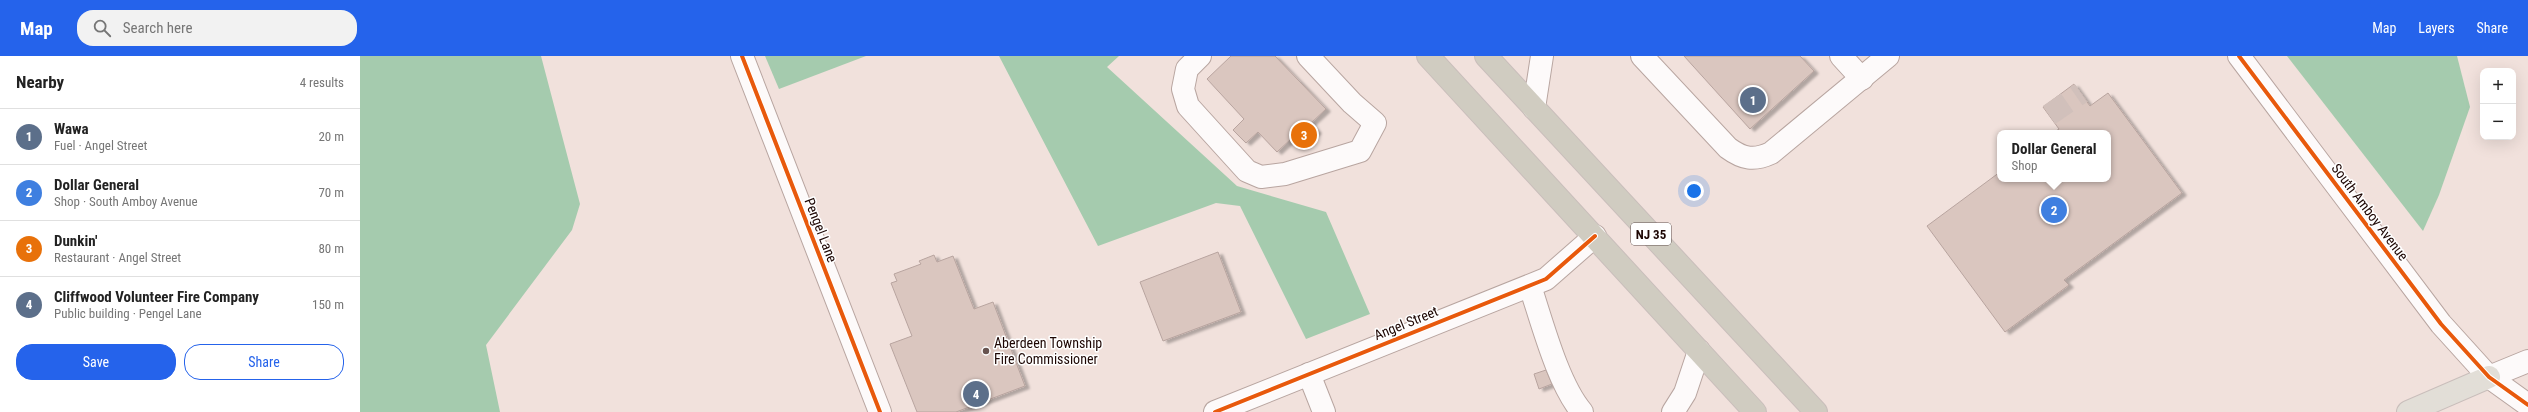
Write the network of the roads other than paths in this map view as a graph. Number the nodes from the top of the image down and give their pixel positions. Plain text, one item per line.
1 (742, 56) edge
2 (1200, 56) edge
3 (1308, 56) edge
4 (1428, 56) edge
5 (1486, 56) edge
6 (1542, 56) edge
7 (1642, 56) edge
8 (1841, 56) edge
9 (1888, 56) edge
10 (2239, 56) edge
11 (1862, 79) junction
12 (1534, 108) junction
13 (1595, 236) junction
14 (1530, 286) junction
15 (1700, 351) junction
16 (2528, 361) edge
17 (1308, 374) junction
18 (2489, 377) junction
19 (2528, 405) edge
20 (880, 412) edge
21 (1215, 412) edge
22 (1324, 412) edge
23 (1582, 412) edge
24 (1673, 412) edge
25 (1755, 412) edge
26 (1816, 412) edge
27 (2408, 412) edge

1 - 20 street, Pengel Lane
2 - 3 street
4 - 13 highway, NJ 35
5 - 12 highway, NJ 35
6 - 12 street
7 - 11 street
8 - 11 street
9 - 11 street
10 - 18 street, South Amboy Avenue
12 - 26 highway, NJ 35
13 - 14 street, Angel Street
13 - 15 highway, NJ 35
14 - 17 street, Angel Street
14 - 23 street
15 - 24 street
15 - 25 highway, NJ 35
16 - 18 street
17 - 21 street, Angel Street
17 - 22 street
18 - 19 street, South Amboy Avenue
18 - 27 main road

